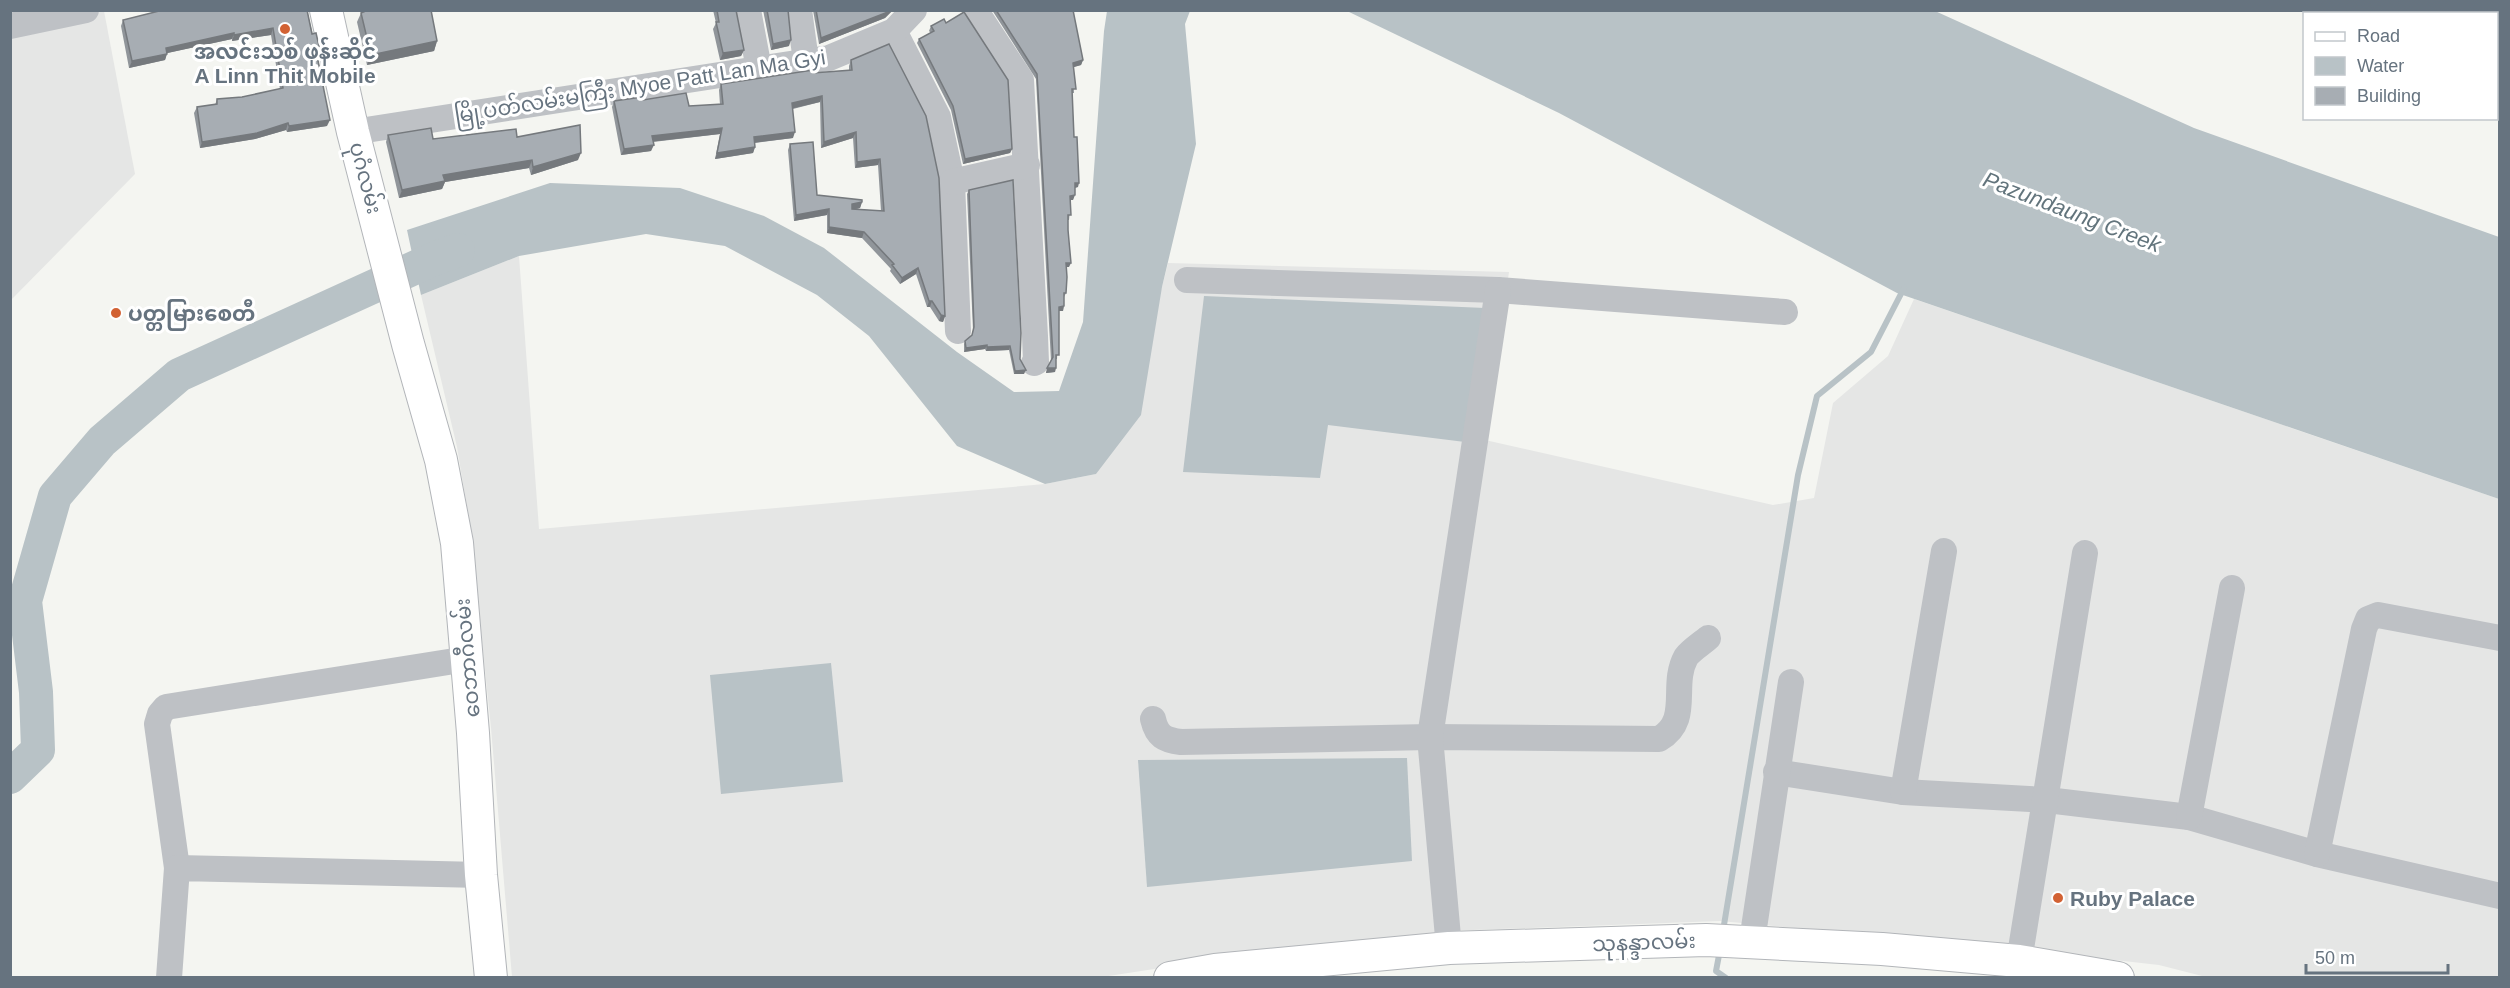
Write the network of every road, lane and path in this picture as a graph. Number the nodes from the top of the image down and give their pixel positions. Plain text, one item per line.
1 (86, 10) edge
2 (326, 10) edge
3 (748, 10) edge
4 (799, 10) edge
5 (914, 10) edge
6 (975, 10) edge
7 (10, 26) edge
8 (894, 31) junction
9 (806, 62) junction
10 (759, 69) junction
11 (353, 132) junction
12 (1027, 165) junction
13 (952, 182) junction
14 (1187, 280) dead end
15 (1498, 290) junction
16 (1785, 312) dead end
17 (958, 331) dead end
18 (408, 344) joint
19 (1034, 363) dead end
20 (1944, 551) dead end
21 (2085, 553) dead end
22 (2232, 588) dead end
23 (1708, 638) dead end
24 (2499, 638) edge
25 (467, 659) junction
26 (1791, 682) dead end
27 (1153, 719) dead end
28 (1430, 737) junction
29 (1776, 772) junction
30 (1903, 792) junction
31 (2047, 800) junction
32 (2190, 816) junction
33 (2317, 854) junction
34 (177, 868) junction
35 (481, 875) junction
36 (2499, 896) edge
37 (1752, 941) junction
38 (1449, 948) junction
39 (2019, 961) junction
40 (1215, 974) edge
41 (169, 978) edge
42 (492, 978) edge
43 (1170, 978) edge
44 (2118, 978) edge

1 - 7 street
2 - 11 main road, ပုဂံလမ်း
3 - 10 street
4 - 9 street
5 - 8 street, မြို့ပတ်လမ်းမကြီး Myoe Patt Lan Ma Gyi
6 - 12 street
8 - 9 street, မြို့ပတ်လမ်းမကြီး Myoe Patt Lan Ma Gyi
8 - 13 street
9 - 10 street, မြို့ပတ်လမ်းမကြီး Myoe Patt Lan Ma Gyi
10 - 11 street, မြို့ပတ်လမ်းမကြီး Myoe Patt Lan Ma Gyi
11 - 18 main road, ပုဂံလမ်း
12 - 13 street
12 - 19 street
13 - 17 street
14 - 15 street
15 - 16 street
15 - 28 street
18 - 25 main road, ဝေဘာဂီလမ်း
20 - 30 street
21 - 31 street
22 - 32 street
23 - 28 street
24 - 33 street
25 - 34 street
25 - 35 main road, ဝေဘာဂီလမ်း
26 - 29 street
27 - 28 street
28 - 38 street
29 - 30 street
29 - 37 street
30 - 31 street
31 - 32 street
31 - 39 street
32 - 33 street
33 - 36 street
34 - 35 street
34 - 41 street
35 - 42 main road, ဝေဘာဂီလမ်း
37 - 38 main road, သုနန္ဒာလမ်း
37 - 39 main road, သုနန္ဒာလမ်း
38 - 40 main road, သုနန္ဒာလမ်း
39 - 44 main road, သုနန္ဒာလမ်း
40 - 43 main road, သုနန္ဒာလမ်း

